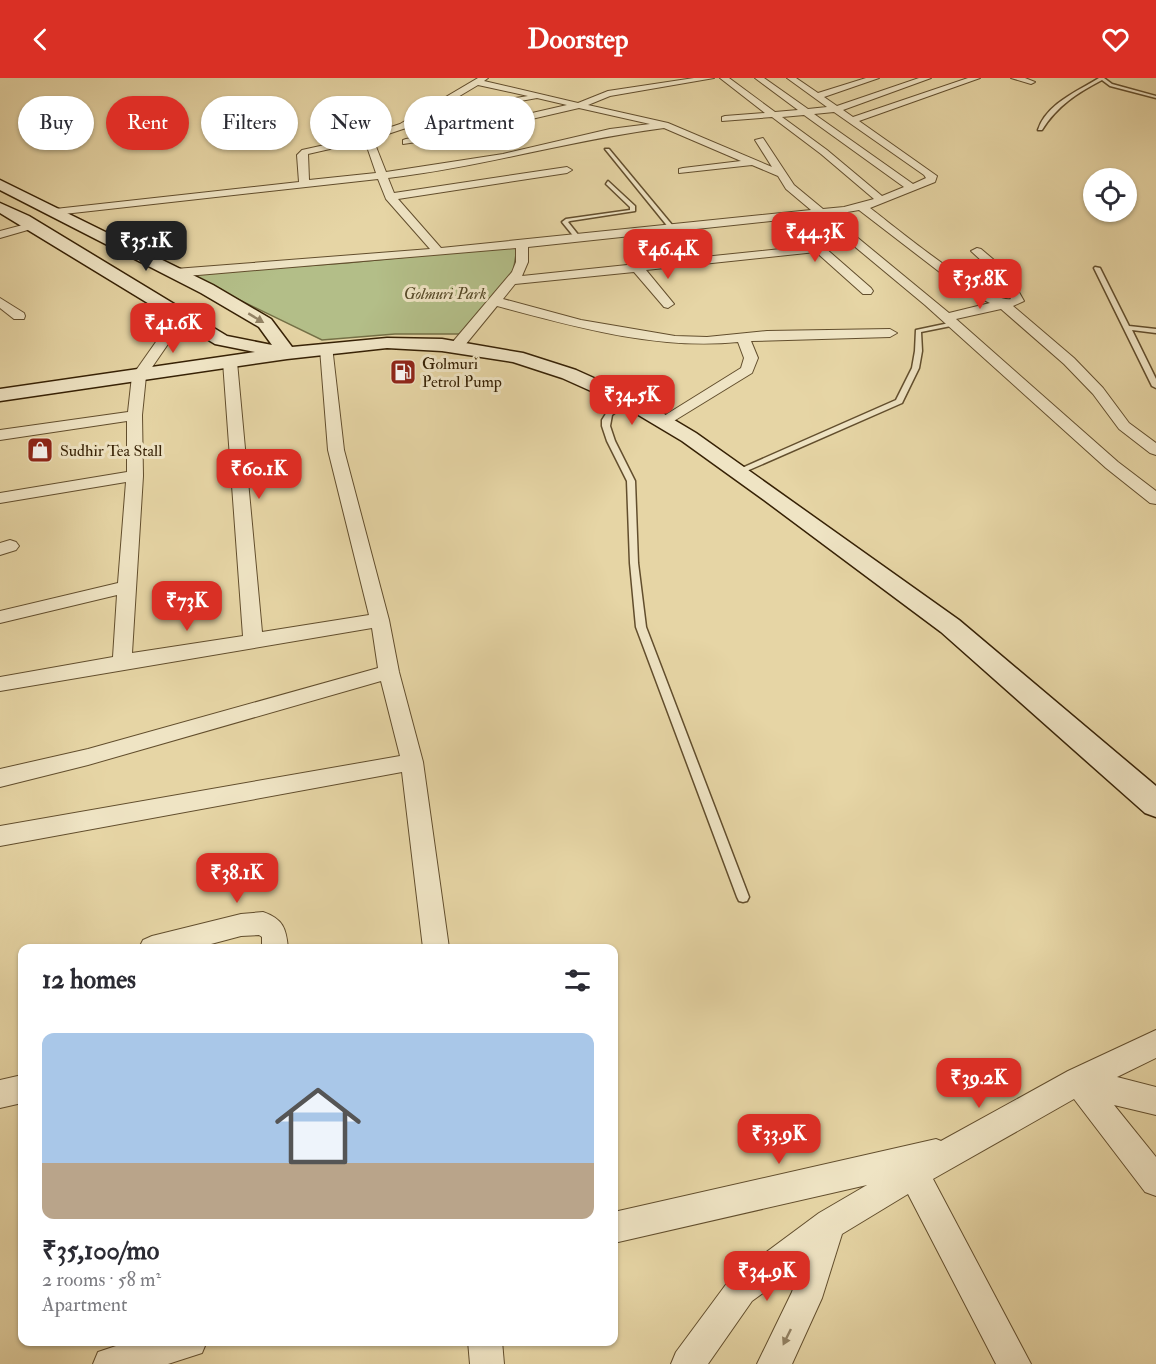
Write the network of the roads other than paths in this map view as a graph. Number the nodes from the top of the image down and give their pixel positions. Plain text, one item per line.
1 (710, 78) edge
2 (724, 78) edge
3 (759, 78) edge
4 (791, 78) edge
5 (875, 78) edge
6 (927, 78) edge
7 (976, 78) edge
8 (1015, 78) edge
9 (1101, 79) edge
10 (480, 80) edge
11 (1031, 82) dead end
12 (626, 84) dead end
13 (634, 90) junction
14 (542, 96) junction
15 (817, 96) junction
16 (535, 97) edge
17 (1156, 97) edge
18 (562, 101) junction
19 (580, 105) junction
20 (535, 106) edge
21 (836, 109) junction
22 (804, 112) junction
23 (535, 115) edge
24 (773, 115) junction
25 (635, 117) junction
26 (725, 119) dead end
27 (852, 120) junction
28 (604, 122) dead end
29 (665, 125) junction
30 (1040, 129) dead end
31 (392, 130) edge
32 (760, 140) dead end
33 (313, 150) edge
34 (372, 150) edge
35 (607, 150) dead end
36 (753, 162) junction
37 (510, 168) dead end
38 (567, 170) dead end
39 (411, 171) junction
40 (683, 171) dead end
41 (781, 174) junction
42 (382, 176) junction
43 (422, 181) junction
44 (609, 183) dead end
45 (0, 184) edge
46 (304, 184) junction
47 (912, 188) junction
48 (390, 197) junction
49 (434, 197) junction
50 (881, 200) junction
51 (0, 207) edge
52 (861, 207) junction
53 (56, 212) junction
54 (819, 212) junction
55 (782, 216) junction
56 (34, 225) junction
57 (671, 227) junction
58 (0, 235) edge
59 (577, 237) junction
60 (522, 243) junction
61 (820, 248) junction
62 (438, 251) junction
63 (977, 251) dead end
64 (1097, 268) dead end
65 (638, 269) junction
66 (175, 273) junction
67 (512, 281) junction
68 (867, 291) dead end
69 (495, 301) junction
70 (0, 303) edge
71 (668, 304) dead end
72 (1006, 306) junction
73 (182, 315) junction
74 (19, 316) dead end
75 (950, 320) junction
76 (1127, 328) junction
77 (1156, 331) edge
78 (890, 333) dead end
79 (743, 337) junction
80 (456, 347) junction
81 (327, 349) junction
82 (287, 353) junction
83 (231, 362) junction
84 (139, 376) junction
85 (1156, 386) edge
86 (0, 395) edge
87 (627, 400) junction
88 (135, 415) junction
89 (664, 422) junction
90 (0, 435) edge
91 (1156, 450) edge
92 (739, 471) junction
93 (135, 476) junction
94 (0, 498) edge
95 (1156, 499) edge
96 (127, 587) junction
97 (0, 617) edge
98 (380, 621) junction
99 (253, 641) junction
100 (122, 662) junction
101 (389, 672) junction
102 (0, 684) edge
103 (412, 762) junction
104 (0, 778) edge
105 (1156, 804) edge
106 (0, 836) edge
107 (743, 897) dead end
108 (167, 944) edge
109 (275, 944) edge
110 (435, 944) edge
111 (1156, 1044) edge
112 (1078, 1081) junction
113 (18, 1090) edge
114 (0, 1094) edge
115 (1156, 1101) edge
116 (910, 1167) junction
117 (1156, 1181) edge
118 (830, 1224) junction
119 (618, 1226) edge
120 (172, 1346) edge
121 (485, 1346) edge
122 (116, 1363) edge
123 (487, 1364) edge
124 (688, 1364) edge
125 (774, 1364) edge
126 (1014, 1364) edge

1 - 13 street
2 - 24 street
3 - 22 street
4 - 15 street
5 - 15 street
6 - 21 street
7 - 27 street
8 - 11 street
9 - 17 lane
9 - 30 lane
10 - 14 street
10 - 31 street
12 - 13 street
13 - 19 street
14 - 16 street
14 - 18 street
15 - 21 street
18 - 19 street
18 - 20 street
19 - 23 street
19 - 25 street
21 - 22 street
21 - 27 street
22 - 24 street
22 - 47 street
24 - 26 street
24 - 50 street
25 - 28 street
25 - 29 street
27 - 47 street
29 - 36 street
29 - 39 street
32 - 41 street
33 - 46 street
34 - 42 street
35 - 57 lane
36 - 40 street
36 - 41 street
37 - 43 street
38 - 49 street
39 - 42 street
39 - 43 street
41 - 54 street
42 - 46 street
42 - 48 street
43 - 49 street
44 - 59 lane
45 - 53 street
46 - 53 street
47 - 50 street
48 - 49 street
48 - 62 street
50 - 52 street
51 - 56 street
52 - 54 street
52 - 72 street
53 - 66 street
54 - 55 street
54 - 75 street
55 - 57 street
55 - 61 street
56 - 58 street
56 - 73 street
57 - 59 street
59 - 60 street
60 - 62 street
60 - 67 street
61 - 65 street
61 - 68 street
62 - 66 street
63 - 72 street
64 - 76 lane
65 - 67 street
65 - 71 street
66 -> 82 street
67 - 69 street
69 - 79 street
69 - 80 street
70 - 74 street
72 - 75 street
72 - 91 street
73 - 82 street
73 - 84 street
75 - 92 lane
75 - 95 street
76 - 77 lane
76 - 85 lane
78 - 79 street
79 - 89 street
80 - 81 street
80 - 87 street
81 - 82 street
81 - 98 street
82 - 83 street
83 - 84 street
83 - 99 street
84 - 86 street
84 - 88 street
87 - 89 street
87 - 107 lane
88 - 90 street
88 - 93 street
89 - 92 street
92 - 105 street
93 - 94 street
93 - 96 street
96 - 97 street
96 - 100 street
98 - 99 street
98 - 101 street
99 - 100 street
100 - 102 street
101 - 103 street
101 - 104 street
103 - 106 street
103 - 110 street
108 - 109 street
111 - 112 street
112 - 115 street
112 - 116 street
112 - 117 street
113 - 114 street
116 - 118 street
116 - 119 street
116 - 126 street
118 - 124 street
118 -> 125 street
120 - 122 street
121 - 123 street

